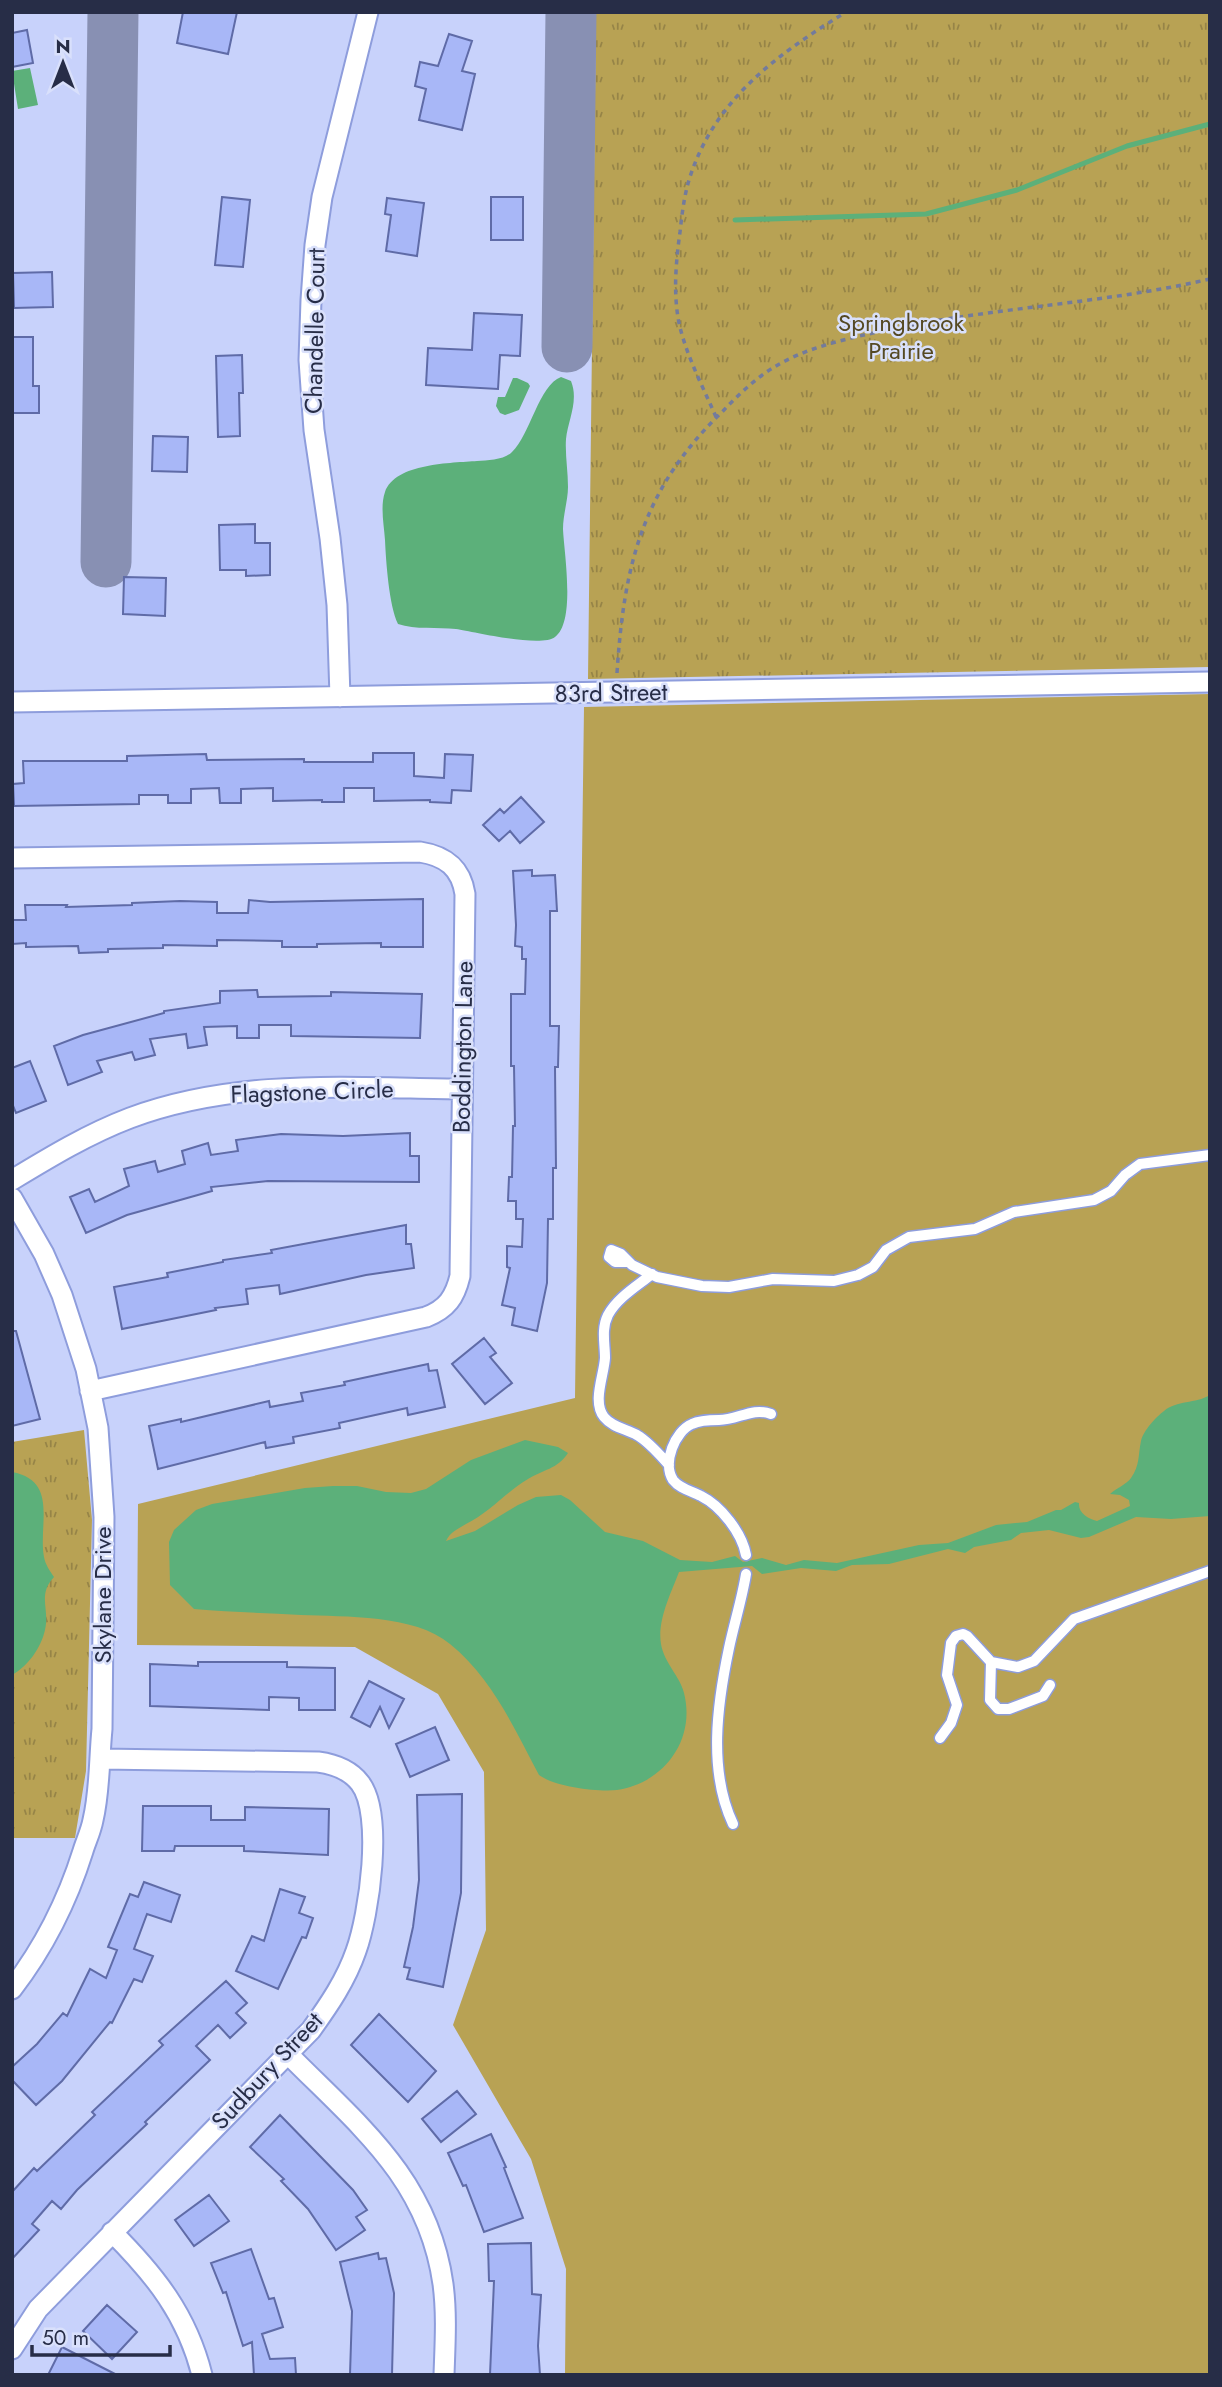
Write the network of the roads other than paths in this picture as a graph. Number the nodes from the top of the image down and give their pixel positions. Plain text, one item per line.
1 (368, 12) edge
2 (1210, 682) edge
3 (340, 697) junction
4 (12, 702) edge
5 (12, 858) edge
6 (462, 1089) junction
7 (1210, 1155) edge
8 (12, 1180) edge
9 (12, 1198) edge
10 (629, 1262) dead end
11 (652, 1274) junction
12 (90, 1391) junction
13 (771, 1414) dead end
14 (669, 1465) junction
15 (746, 1555) dead end
16 (1210, 1572) edge
17 (746, 1574) dead end
18 (991, 1662) junction
19 (1050, 1685) dead end
20 (940, 1738) dead end
21 (101, 1759) junction
22 (733, 1824) dead end
23 (12, 1989) edge
24 (288, 2054) junction
25 (112, 2232) junction
26 (12, 2349) edge
27 (202, 2375) edge
28 (444, 2375) edge

1 - 3 street, Chandelle Court
2 - 3 street, 83rd Street
3 - 4 street, 83rd Street
5 - 6 street, Boddington Lane
6 - 8 street, Flagstone Circle
6 - 12 street, Boddington Lane
7 - 11 lane
9 - 12 street, Skylane Drive
10 - 11 lane
11 - 14 lane
12 - 21 street, Skylane Drive
13 - 14 lane
14 - 15 lane
16 - 18 lane
17 - 22 lane
18 - 19 lane
18 - 20 lane
21 - 23 street, Skylane Drive
21 - 24 street, Sudbury Street
24 - 25 street, Sudbury Street
24 - 28 street
25 - 26 street, Sudbury Street
25 - 27 street

